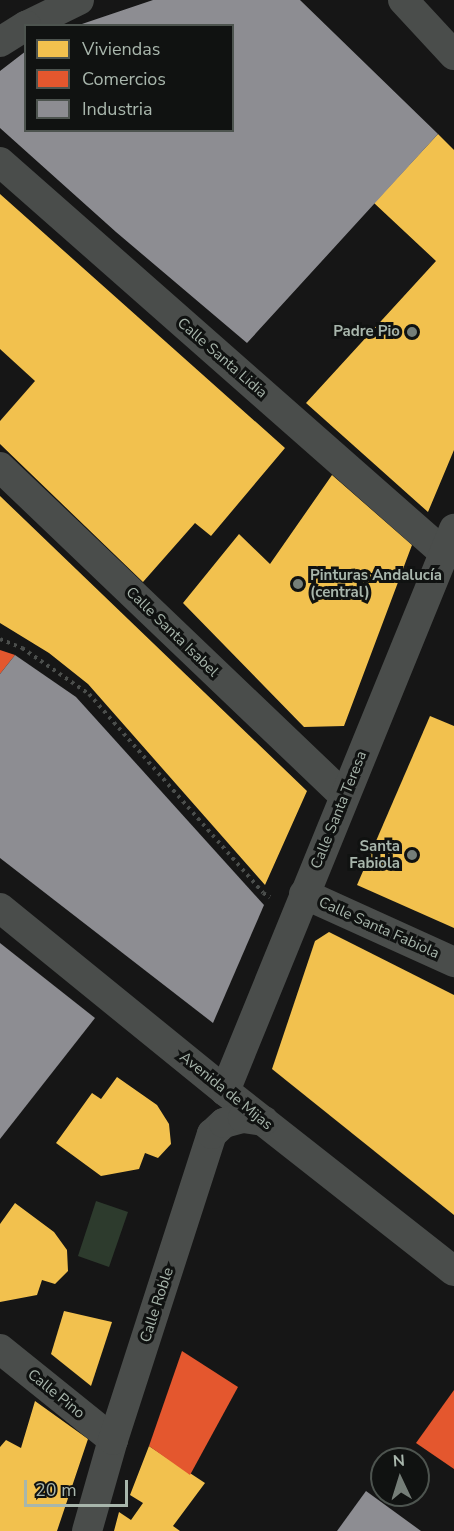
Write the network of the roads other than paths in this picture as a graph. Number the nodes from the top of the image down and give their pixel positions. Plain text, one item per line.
1 (79, 0) edge
2 (409, 3) edge
3 (30, 24) edge
4 (24, 27) edge
5 (0, 42) edge
6 (454, 55) edge
7 (0, 162) edge
8 (0, 467) edge
9 (449, 541) edge
10 (344, 796) junction
11 (301, 903) junction
12 (0, 908) edge
13 (454, 962) edge
14 (225, 1091) junction
15 (264, 1121) junction
16 (454, 1271) edge
17 (0, 1349) edge
18 (112, 1440) junction
19 (87, 1531) edge

1 - 3 street
2 - 6 street
4 - 5 street
7 - 9 street, Calle Santa Lidia
8 - 10 street, Calle Santa Isabel
9 - 10 street, Calle Santa Teresa
10 - 11 street, Calle Santa Teresa
11 - 13 street, Calle Santa Fabiola
11 - 14 street, Calle Santa Teresa
12 - 14 street, Avenida de Mijas
14 - 15 street, Avenida de Mijas
15 - 16 street, Avenida de Mijas
15 - 18 street, Calle Roble
17 - 18 street, Calle Pino
18 - 19 street, Calle Roble

